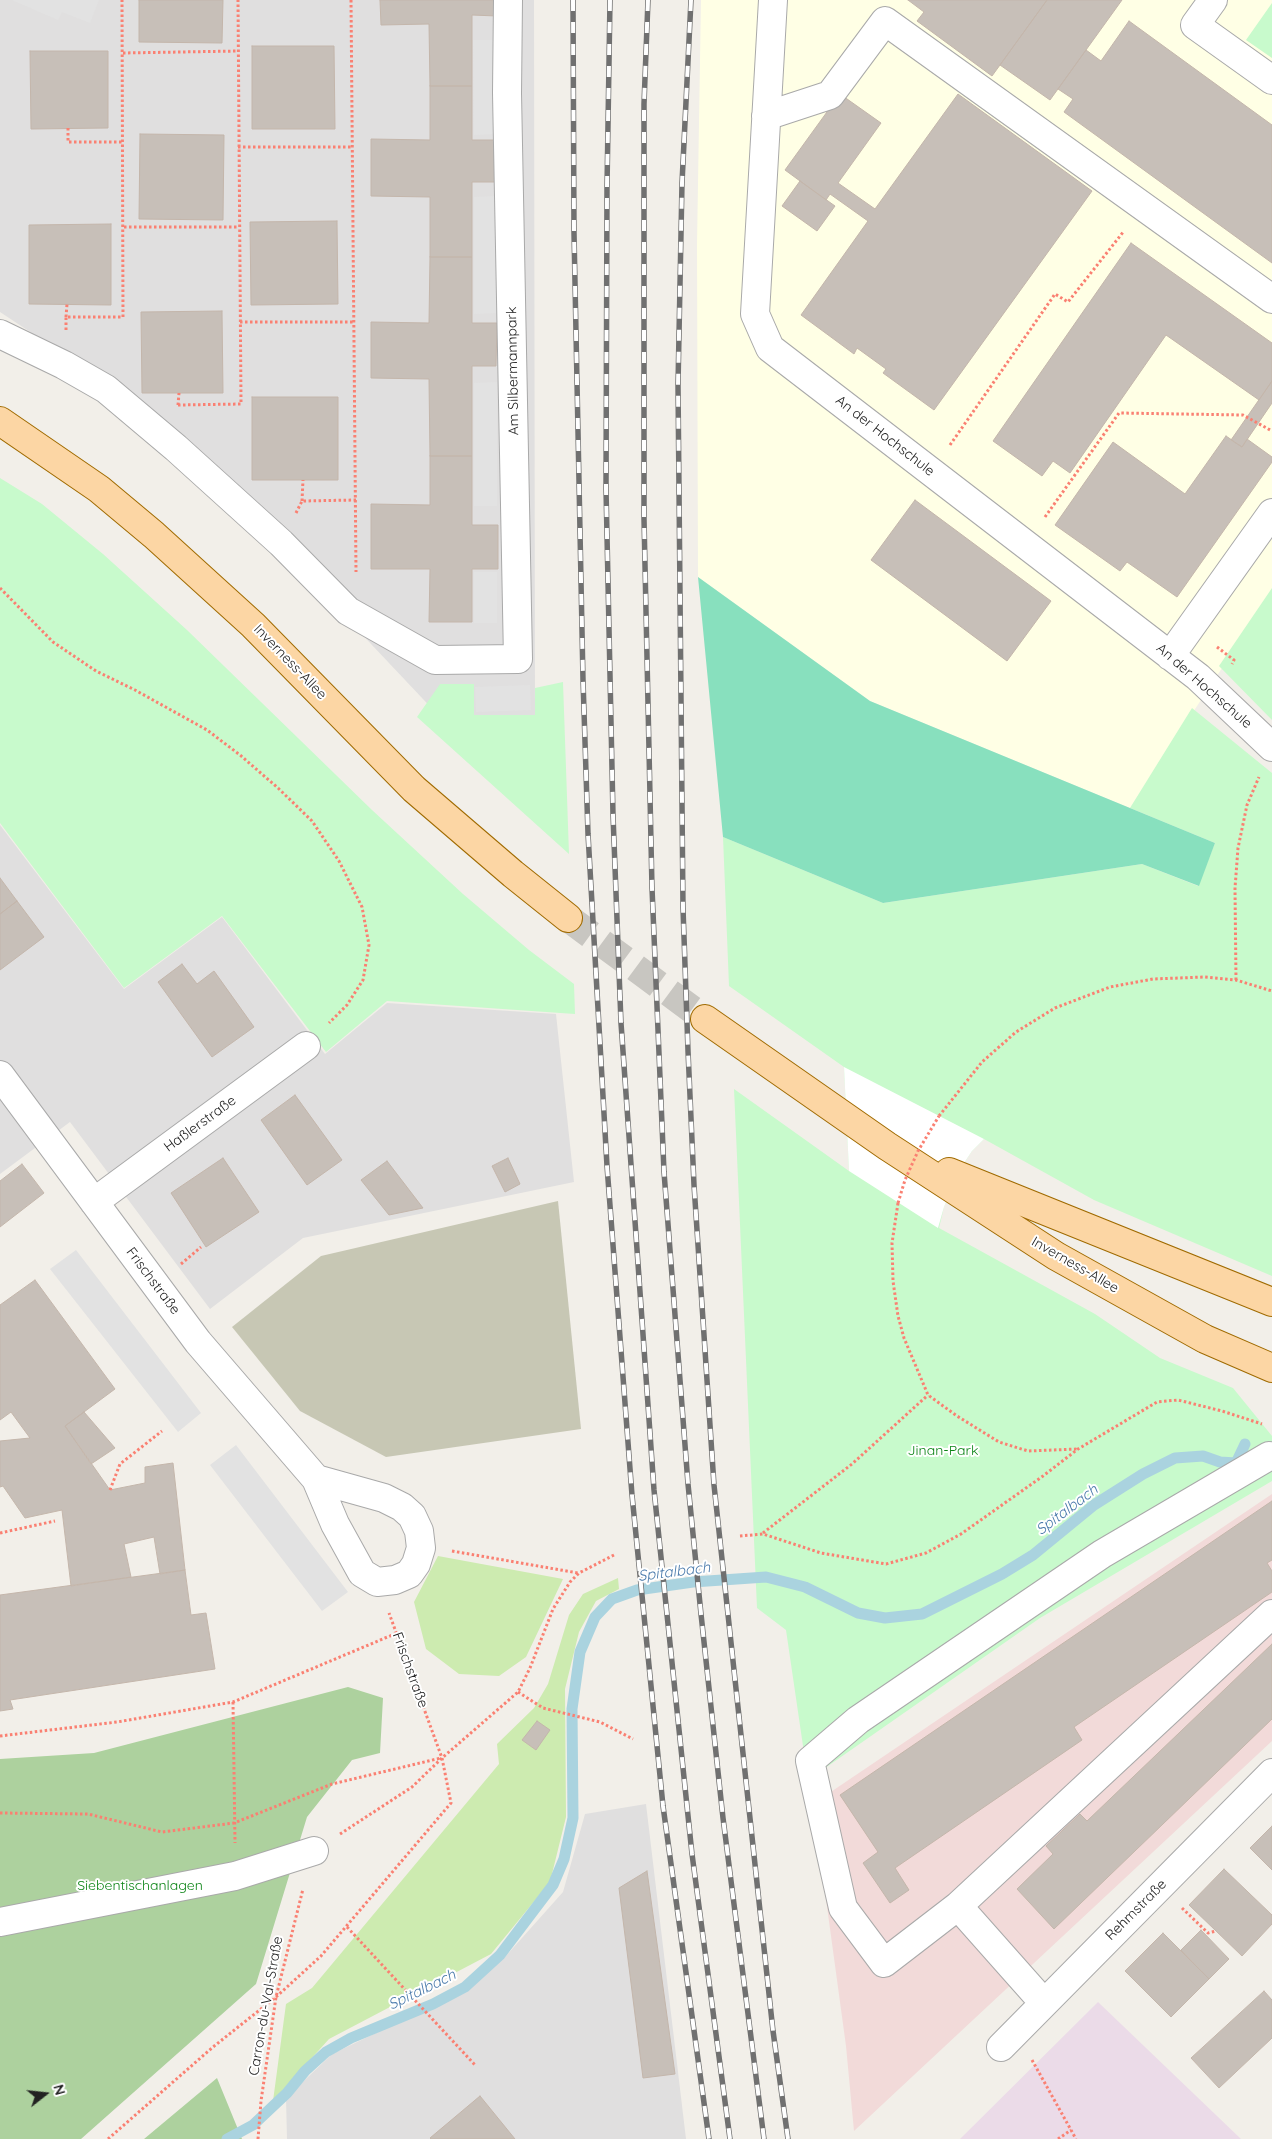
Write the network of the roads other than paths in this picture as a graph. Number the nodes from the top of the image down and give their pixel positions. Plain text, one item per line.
1 (508, 0) edge
2 (773, 0) edge
3 (1213, 0) edge
4 (1272, 80) edge
5 (766, 116) junction
6 (1272, 299) edge
7 (0, 334) edge
8 (0, 421) edge
9 (1272, 513) edge
10 (1170, 656) junction
11 (1272, 747) edge
12 (568, 918) tunnel mouth
13 (705, 1019) tunnel mouth
14 (306, 1046) road end
15 (0, 1075) edge
16 (887, 1146) junction
17 (94, 1202) junction
18 (1272, 1302) edge
19 (1272, 1368) edge
20 (1269, 1456) dead end
21 (316, 1479) junction
22 (1272, 1614) edge
23 (1272, 1773) edge
24 (314, 1850) road end
25 (958, 1906) junction
26 (0, 1922) edge
27 (1044, 2003) junction
28 (1008, 2039) road end

1 - 7 street, Am Silbermannpark
2 - 5 street, An der Hochschule
3 - 4 street
5 - 6 street
5 - 10 street, An der Hochschule
8 - 12 main road, Inverness-Allee
9 - 10 street
10 - 11 street, An der Hochschule
13 - 16 main road, Inverness-Allee
14 - 17 street, Haßlerstraße
15 - 17 street, Frischstraße
16 - 18 main road, Inverness-Allee
16 - 19 main road, Inverness-Allee
17 - 21 street, Frischstraße
20 - 25 street
21 - 21 street, Frischstraße
22 - 25 street
23 - 27 street, Rehmstraße
24 - 26 street
25 - 27 street
27 - 28 street, Rehmstraße

